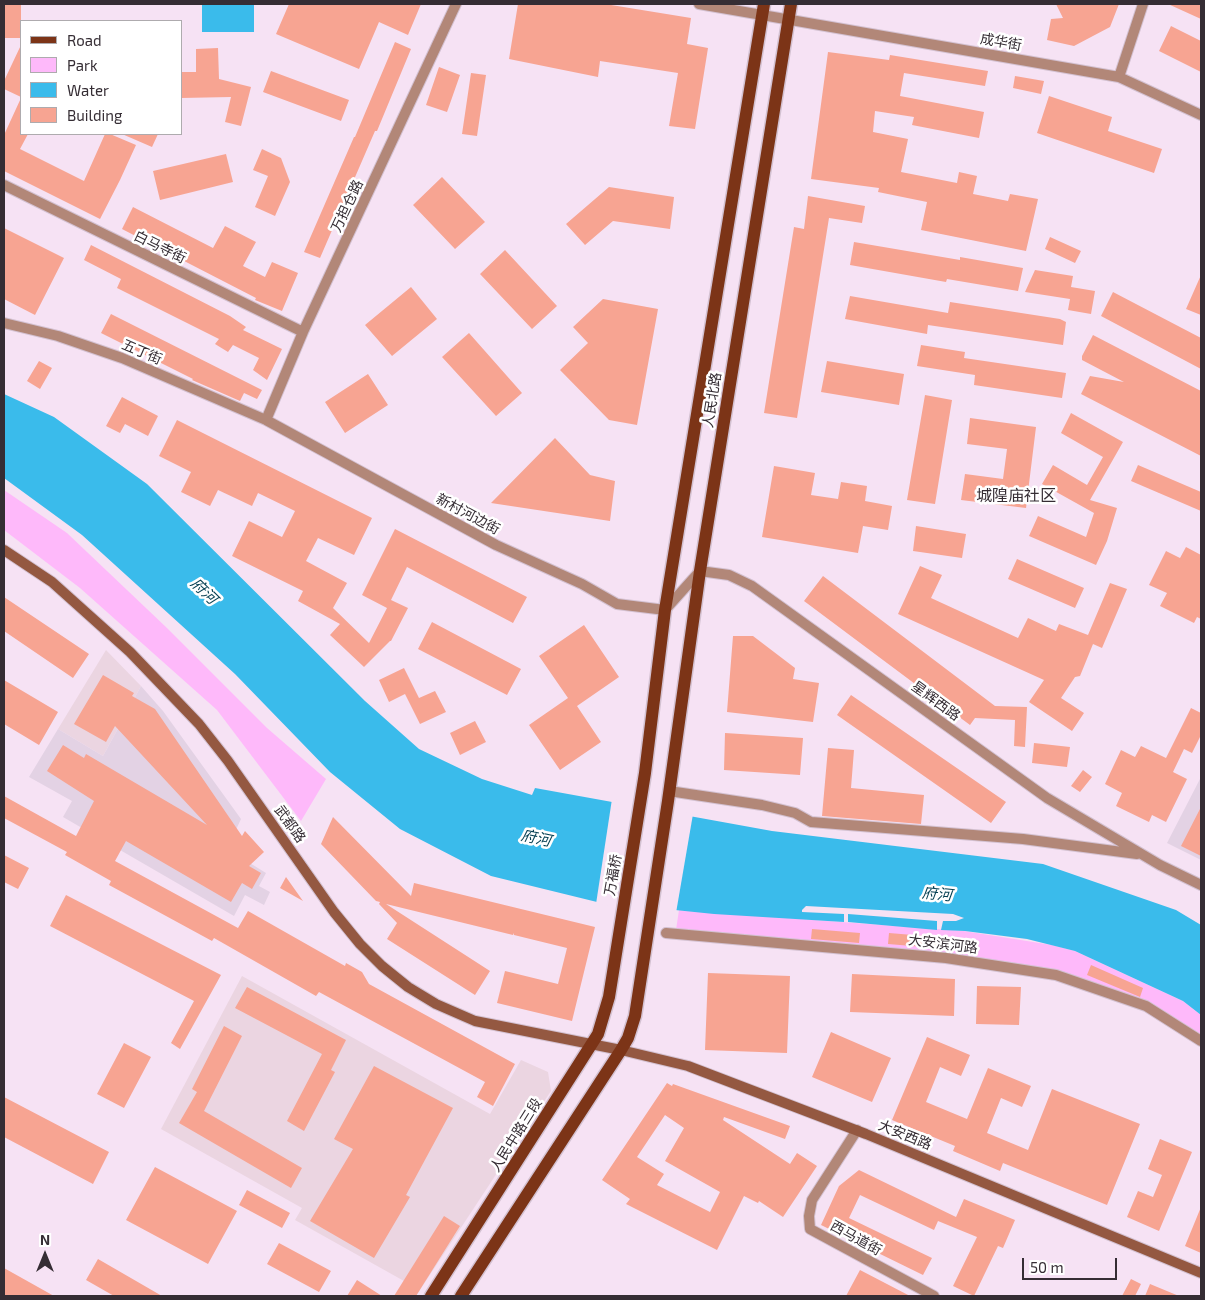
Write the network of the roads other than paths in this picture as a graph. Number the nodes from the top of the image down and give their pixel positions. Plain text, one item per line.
1 (456, 4) edge
2 (699, 4) edge
3 (791, 4) edge
4 (1143, 4) edge
5 (763, 9) edge
6 (788, 19) junction
7 (1119, 77) junction
8 (1201, 115) edge
9 (4, 185) edge
10 (4, 323) edge
11 (303, 332) junction
12 (266, 420) junction
13 (4, 550) edge
14 (700, 570) junction
15 (665, 610) junction
16 (645, 772) joint
17 (669, 796) junction
18 (1143, 855) junction
19 (1201, 885) edge
20 (666, 933) dead end
21 (610, 983) joint
22 (1201, 1041) edge
23 (591, 1045) junction
24 (621, 1050) junction
25 (856, 1130) junction
26 (1201, 1273) edge
27 (431, 1296) edge
28 (461, 1296) edge
29 (934, 1296) edge

1 - 11 street, 万担仓路
2 - 5 street, 成华街
3 - 6 main road, 人民北路
4 - 7 street
5 - 6 street, 成华街
5 - 15 main road, 人民北路
6 - 7 street, 成华街
6 - 14 main road, 人民北路
7 - 8 street, 成华街
9 - 11 street, 白马寺街
10 - 12 street, 五丁街
11 - 12 street, 万担仓路
12 - 15 street, 新村河边街
13 - 23 street, 武都路
14 - 15 street
14 - 17 main road, 人民北路
14 - 18 street, 星辉西路
15 - 16 main road, 人民北路
16 - 21 main road, 万福桥
17 - 18 street
17 - 24 main road
18 - 19 street, 星辉西路
20 - 22 street, 大安滨河路
21 - 23 main road, 人民中路三段
23 - 24 street, 大安西路
23 - 27 main road, 人民中路三段
24 - 25 street, 大安西路
24 - 28 main road
25 - 26 street, 大安西路
25 - 29 street, 西马道街

